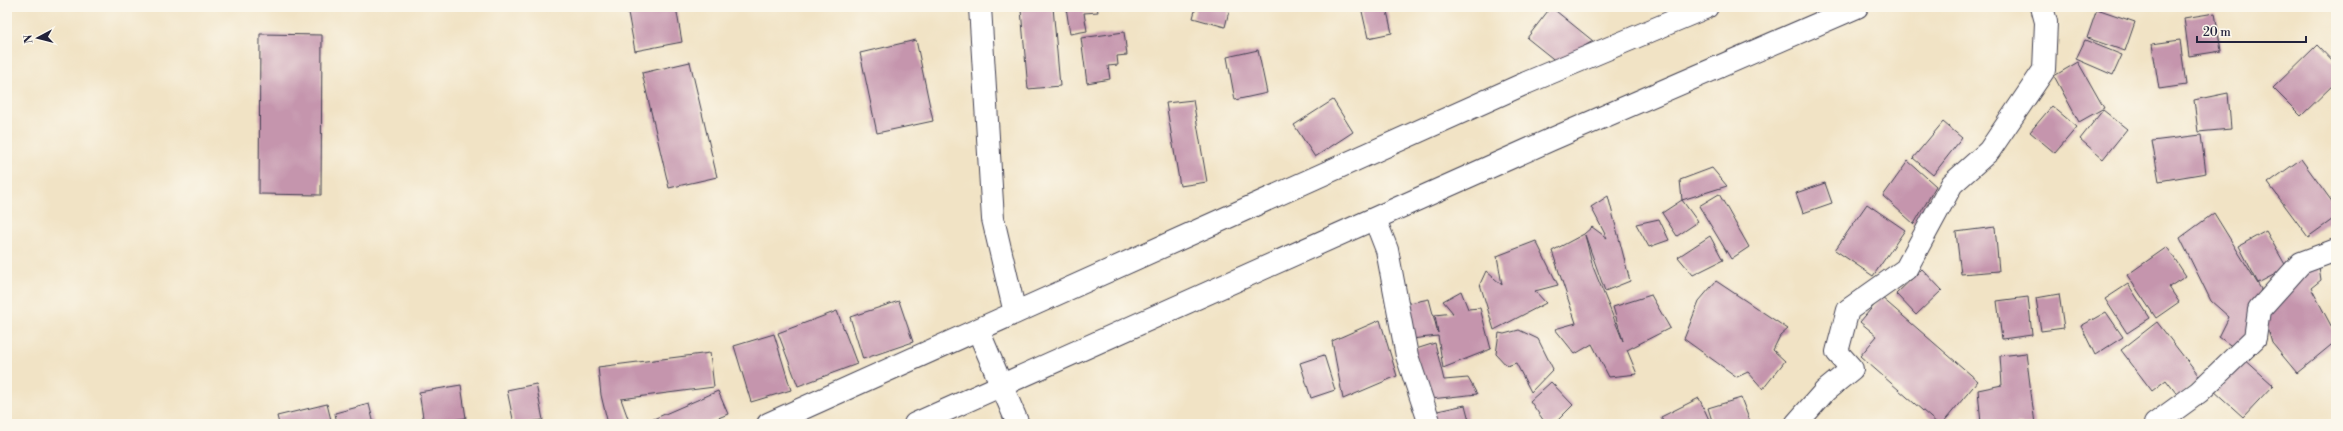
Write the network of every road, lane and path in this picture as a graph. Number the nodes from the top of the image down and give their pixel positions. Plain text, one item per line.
1 (980, 7) edge
2 (1707, 7) edge
3 (1857, 7) edge
4 (2042, 7) edge
5 (1375, 219) junction
6 (2336, 250) edge
7 (1015, 313) junction
8 (978, 330) junction
9 (1002, 386) junction
10 (768, 424) edge
11 (915, 424) edge
12 (1018, 424) edge
13 (1430, 424) edge
14 (1797, 424) edge
15 (2155, 424) edge

1 - 7 street
2 - 7 street
3 - 5 street
4 - 14 street
5 - 9 street
5 - 13 street
6 - 15 street
7 - 8 street
8 - 9 street
8 - 10 street
9 - 11 street
9 - 12 street

